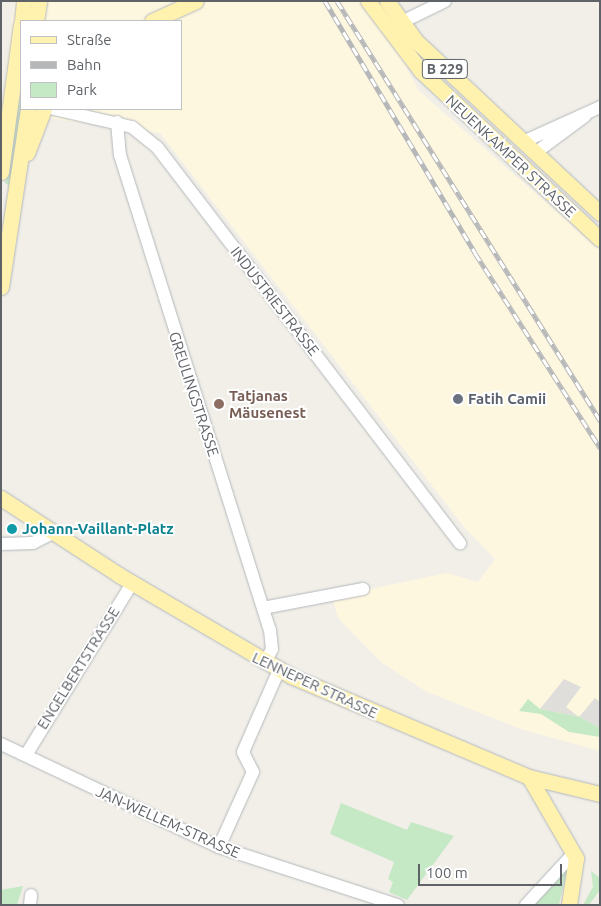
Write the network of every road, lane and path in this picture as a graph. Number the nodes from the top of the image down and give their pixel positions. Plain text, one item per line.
1 (24, 1) edge
2 (39, 1) edge
3 (196, 1) edge
4 (368, 1) edge
5 (387, 1) edge
6 (445, 1) edge
7 (21, 20) edge
8 (36, 20) edge
9 (154, 20) edge
10 (400, 23) junction
11 (20, 42) edge
12 (19, 62) edge
13 (28, 110) edge
14 (44, 110) edge
15 (59, 110) edge
16 (594, 110) edge
17 (117, 122) junction
18 (523, 142) junction
19 (535, 153) junction
20 (513, 159) junction
21 (1, 172) edge
22 (18, 186) junction
23 (600, 214) edge
24 (7, 221) edge
25 (600, 239) edge
26 (1, 286) edge
27 (1, 498) edge
28 (55, 532) junction
29 (1, 544) edge
30 (460, 544) dead end
31 (133, 582) junction
32 (363, 589) dead end
33 (263, 608) junction
34 (265, 663) junction
35 (279, 670) junction
36 (1, 744) edge
37 (26, 755) junction
38 (529, 776) junction
39 (600, 794) edge
40 (219, 846) junction
41 (574, 853) junction
42 (398, 905) edge
43 (526, 905) edge
44 (569, 905) edge

1 - 7 main road
2 - 8 main road
3 - 9 main road
4 - 20 main road, NEUENKAMPER STRASSE / B 229
5 - 10 main road, NEUENKAMPER STRASSE / B 229
6 - 10 street
10 - 18 main road, NEUENKAMPER STRASSE / B 229
11 - 12 main road
12 - 21 main road
13 - 22 main road
14 - 22 main road
15 - 17 street, INDUSTRIESTRASSE
16 - 18 street
16 - 19 street
17 - 30 street, INDUSTRIESTRASSE
17 - 33 street, GREULINGSTRASSE
18 - 19 main road, NEUENKAMPER STRASSE / B 229
18 - 20 main road
19 - 20 main road
19 - 23 main road, NEUENKAMPER STRASSE / B 229
20 - 25 main road, NEUENKAMPER STRASSE / B 229
22 - 24 main road
24 - 26 main road
27 - 28 main road, LENNEPER STRASSE
28 - 29 street
28 - 31 main road, LENNEPER STRASSE
31 - 34 main road, LENNEPER STRASSE
31 - 37 street, ENGELBERTSTRASSE
32 - 33 street
33 - 34 street, GREULINGSTRASSE
34 - 35 main road, LENNEPER STRASSE
35 - 38 main road, LENNEPER STRASSE
35 - 40 street
36 - 37 street, JAN-WELLEM-STRASSE
37 - 40 street, JAN-WELLEM-STRASSE
38 - 39 main road, LENNEPER STRASSE
38 - 41 main road
40 - 42 street, JAN-WELLEM-STRASSE
41 - 43 street
41 - 44 main road

